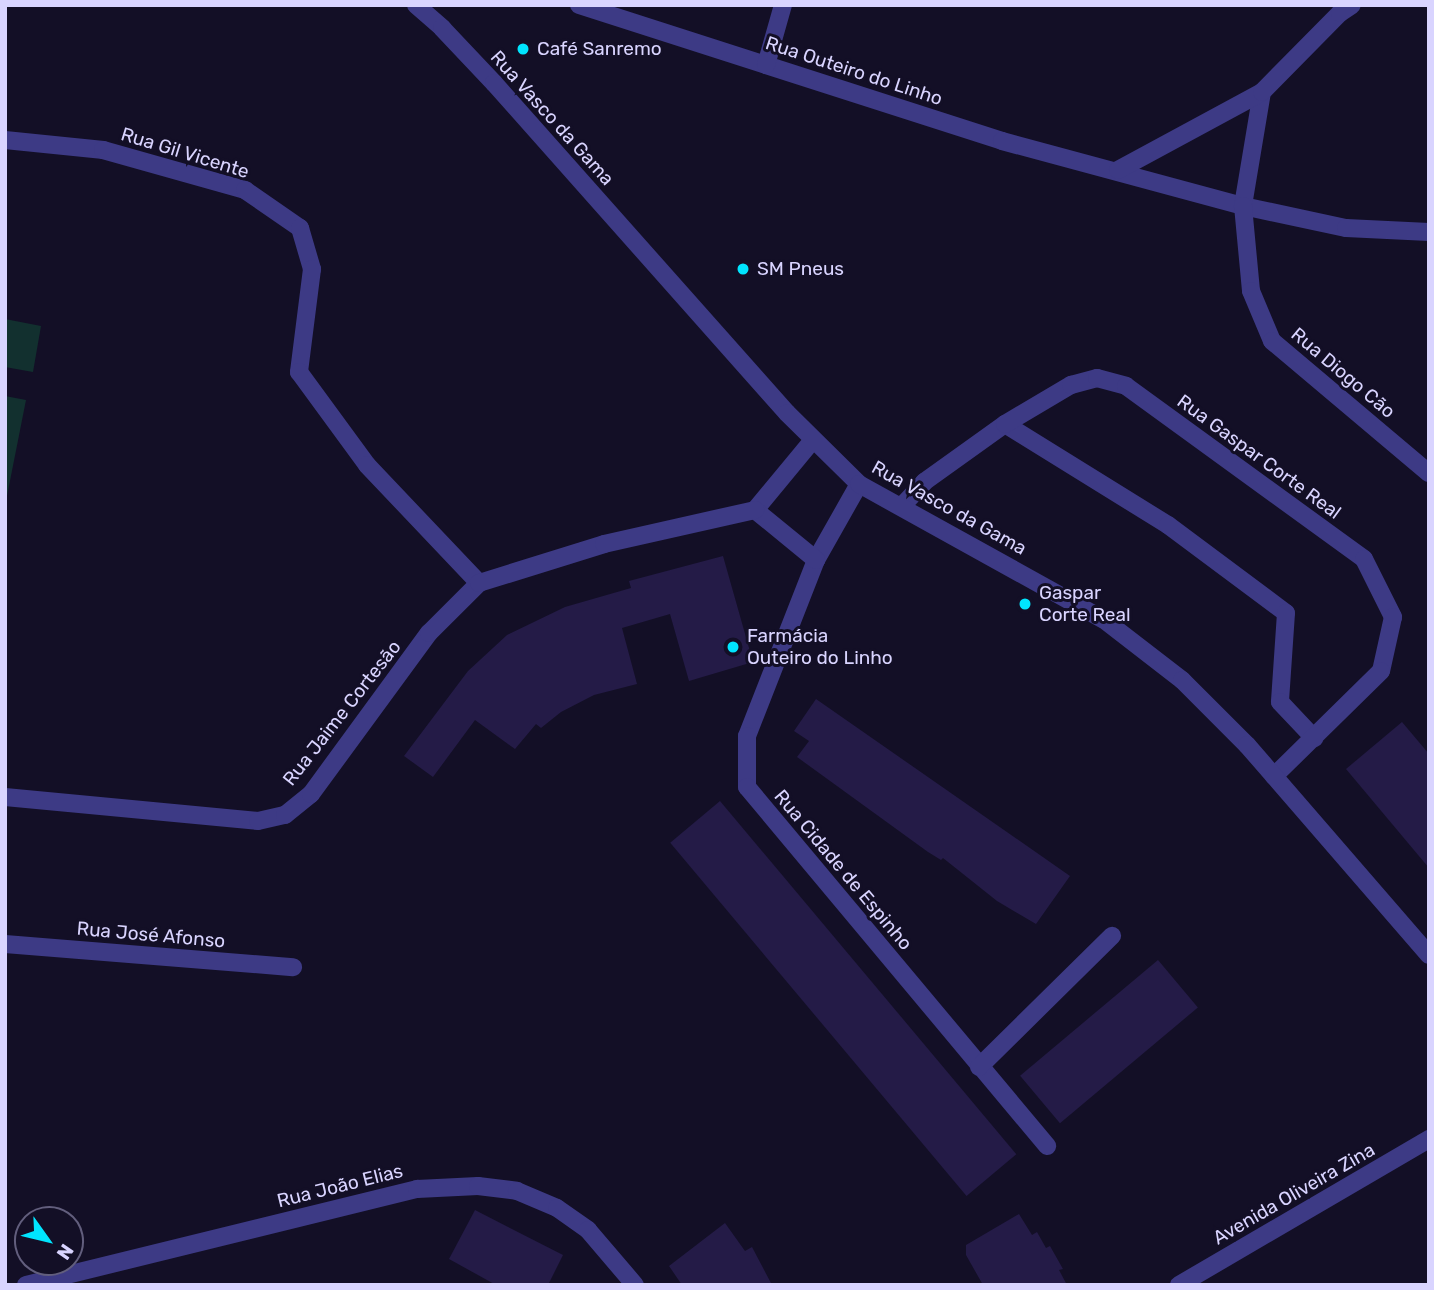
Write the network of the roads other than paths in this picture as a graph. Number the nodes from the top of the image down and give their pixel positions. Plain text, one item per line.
1 (416, 5) edge
2 (579, 5) edge
3 (783, 5) edge
4 (1341, 8) edge
5 (766, 65) junction
6 (1262, 92) junction
7 (5, 141) edge
8 (1118, 170) junction
9 (1243, 205) junction
10 (1429, 232) edge
11 (1005, 424) junction
12 (813, 440) junction
13 (1429, 474) edge
14 (859, 484) junction
15 (902, 506) junction
16 (755, 510) junction
17 (816, 560) junction
18 (479, 583) junction
19 (1314, 738) junction
20 (1274, 776) junction
21 (5, 797) edge
22 (1112, 936) dead end
23 (5, 944) edge
24 (1429, 955) edge
25 (293, 967) dead end
26 (979, 1068) junction
27 (1428, 1139) edge
28 (1047, 1146) dead end
29 (26, 1285) edge
30 (635, 1285) edge
31 (1179, 1285) edge

1 - 12 street, Rua Vasco da Gama
2 - 5 street, Rua Outeiro do Linho
3 - 5 street
4 - 6 street
5 - 8 street, Rua Outeiro do Linho
6 - 8 street
6 - 9 street, Rua Diogo Cão
7 - 18 street, Rua Gil Vicente
8 - 9 street, Rua Outeiro do Linho
9 - 10 street, Rua Outeiro do Linho
9 - 13 street, Rua Diogo Cão
11 - 15 street, Rua Gaspar Corte Real
11 - 19 street
11 - 19 street, Rua Gaspar Corte Real
12 - 14 street, Rua Vasco da Gama
12 - 16 street
14 - 15 street, Rua Vasco da Gama
14 - 17 street, Rua Cidade de Espinho
15 - 20 street, Rua Vasco da Gama
16 - 17 street
16 - 18 street
17 - 26 street, Rua Cidade de Espinho
18 - 21 street, Rua Jaime Cortesão
19 - 20 street, Rua Gaspar Corte Real
20 - 24 street, Rua Vasco da Gama
22 - 26 street
23 - 25 street, Rua José Afonso
26 - 28 street, Rua Cidade de Espinho
27 - 31 street, Avenida Oliveira Zina
29 - 30 street, Rua João Elias

